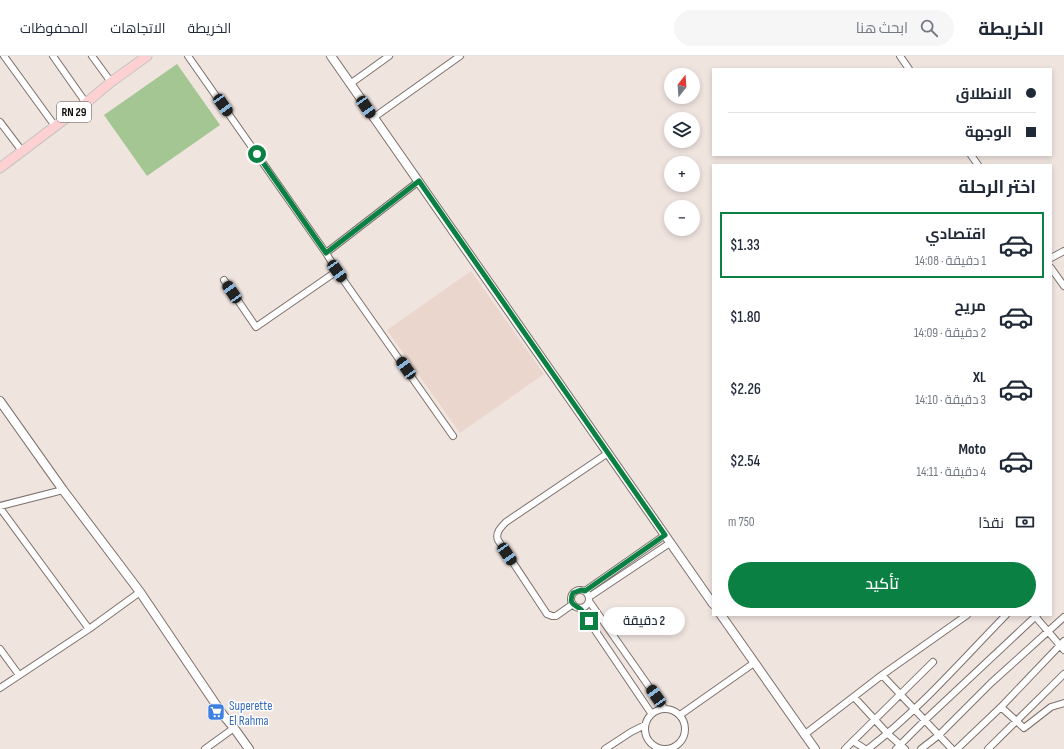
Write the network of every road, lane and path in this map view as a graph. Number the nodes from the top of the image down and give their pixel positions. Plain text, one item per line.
1 (4, 56) edge
2 (53, 56) edge
3 (92, 56) edge
4 (147, 56) edge
5 (188, 56) edge
6 (331, 56) edge
7 (389, 56) edge
8 (460, 56) edge
9 (900, 56) edge
10 (909, 68) edge
11 (111, 82) junction
12 (350, 84) junction
13 (86, 103) junction
14 (374, 118) junction
15 (0, 122) edge
16 (55, 126) junction
17 (22, 151) junction
18 (0, 168) edge
19 (419, 181) junction
20 (1064, 251) edge
21 (326, 253) junction
22 (1052, 257) edge
23 (1052, 269) edge
24 (337, 271) junction
25 (224, 280) dead end
26 (1064, 286) edge
27 (0, 401) edge
28 (453, 436) dead end
29 (608, 453) junction
30 (63, 490) junction
31 (0, 507) edge
32 (665, 535) junction
33 (670, 543) junction
34 (585, 591) junction
35 (140, 592) junction
36 (589, 599) junction
37 (712, 603) edge
38 (573, 604) junction
39 (580, 608) junction
40 (722, 616) edge
41 (966, 616) edge
42 (1005, 616) edge
43 (1035, 616) edge
44 (1064, 617) edge
45 (89, 629) junction
46 (1047, 631) junction
47 (1063, 646) edge
48 (0, 649) edge
49 (933, 662) dead end
50 (754, 663) junction
51 (1064, 674) edge
52 (19, 675) junction
53 (882, 675) junction
54 (0, 688) edge
55 (901, 695) junction
56 (854, 697) junction
57 (1064, 704) edge
58 (1001, 707) junction
59 (664, 708) junction
60 (914, 709) junction
61 (651, 713) junction
62 (680, 715) junction
63 (875, 720) junction
64 (925, 720) junction
65 (1016, 722) junction
66 (645, 725) junction
67 (234, 728) junction
68 (888, 734) junction
69 (939, 734) junction
70 (804, 735) junction
71 (853, 741) junction
72 (900, 748) edge
73 (205, 749) edge
74 (249, 749) edge
75 (605, 749) edge
76 (662, 749) edge
77 (667, 749) edge
78 (815, 749) edge
79 (845, 749) edge
80 (865, 749) edge
81 (868, 749) edge
82 (921, 749) edge
83 (952, 749) edge
84 (957, 749) edge
85 (988, 749) edge

1 - 16 street
2 - 13 street
3 - 11 street
4 - 11 main road, RN 29
5 - 21 street
6 - 12 street
7 - 12 street
8 - 14 street
9 - 10 street
11 - 13 main road, RN 29
12 - 14 street
13 - 16 main road, RN 29
14 - 19 street
15 - 17 street
16 - 17 main road, RN 29
17 - 18 main road, RN 29
19 - 21 street
19 - 29 street
20 - 22 street
21 - 24 street
23 - 26 street
24 - 25 street
24 - 28 street
27 - 30 street
29 - 32 street
29 - 38 street
30 - 31 street
30 - 35 street
31 - 45 street
32 - 33 street
32 - 34 street
33 - 36 street
33 - 37 street
34 - 36 street
34 - 38 street
35 - 45 street
35 - 67 street
36 - 39 street
36 - 59 street
38 - 39 street
39 - 61 street
40 - 50 street
41 - 53 street
42 - 60 street
43 - 46 street
43 - 64 street
44 - 46 street
45 - 52 street
46 - 47 street
46 - 69 street
47 - 58 street
48 - 52 street
49 - 55 street
50 - 62 street
50 - 70 street
51 - 65 street
52 - 54 street
53 - 55 street
53 - 56 street
55 - 60 street
55 - 63 street
56 - 63 street
56 - 70 street
57 - 65 street
58 - 65 street
58 - 84 street
59 - 61 street
59 - 62 street
60 - 64 street
60 - 68 street
61 - 66 street
62 - 77 street
63 - 68 street
63 - 71 street
64 - 69 street
64 - 72 street
65 - 85 street
66 - 75 street
66 - 76 street
67 - 73 street
67 - 74 street
68 - 72 street
68 - 81 street
69 - 82 street
69 - 83 street
70 - 78 street
71 - 79 street
71 - 80 street
76 - 77 street

